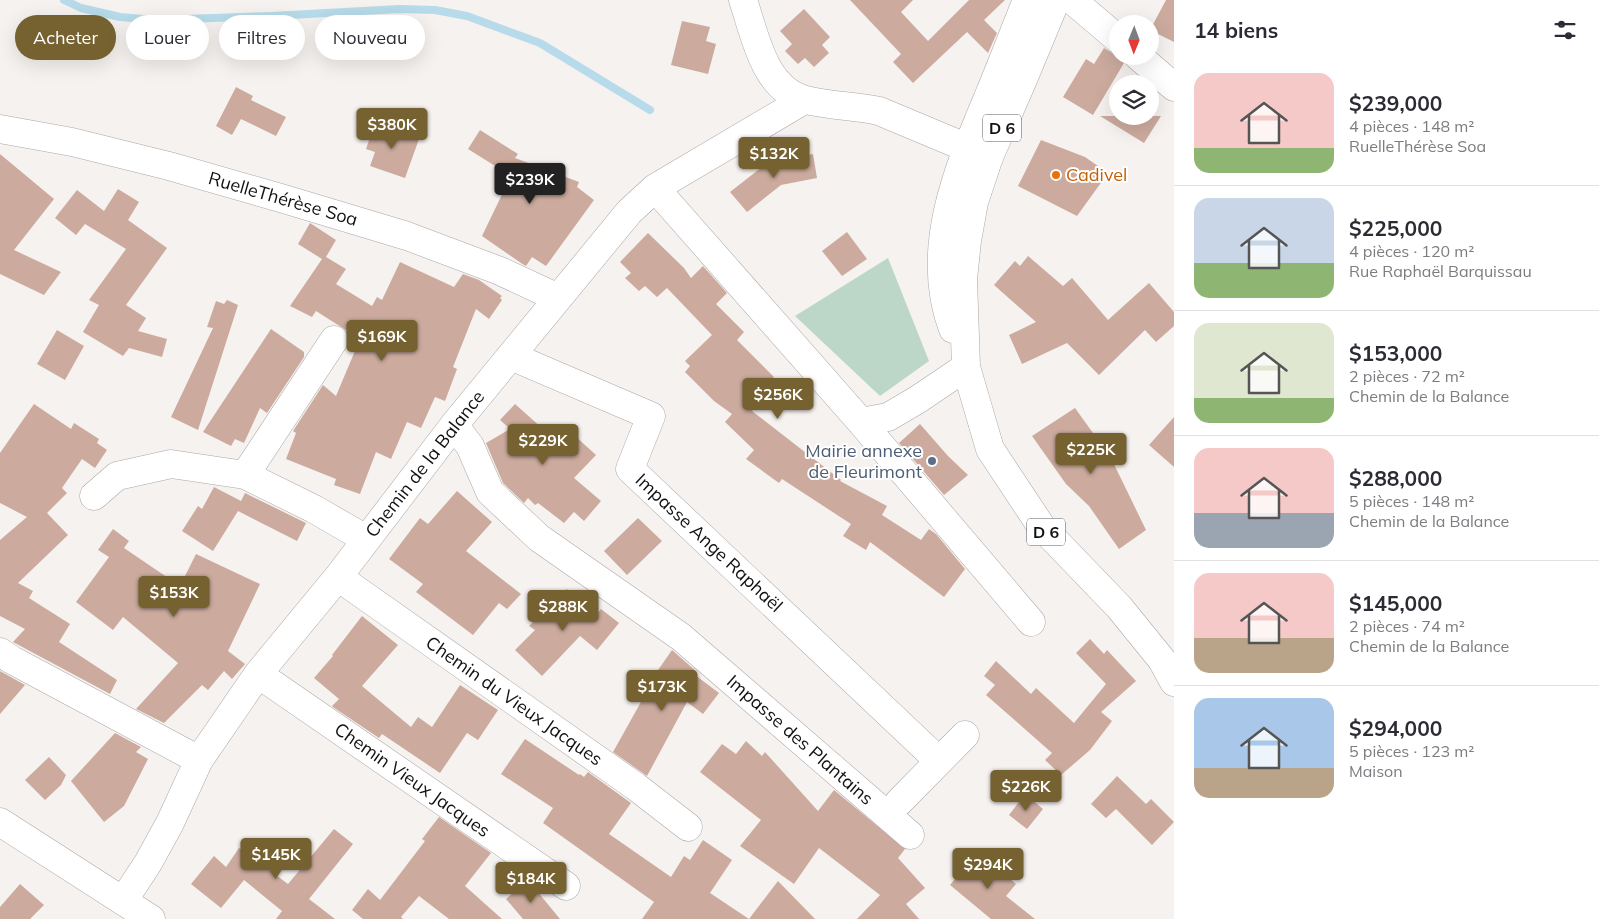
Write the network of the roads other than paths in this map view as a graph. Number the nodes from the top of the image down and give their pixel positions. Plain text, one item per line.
1 (743, 0) edge
2 (1027, 0) edge
3 (1056, 0) edge
4 (1072, 0) edge
5 (1109, 31) edge
6 (1148, 65) edge
7 (1174, 87) edge
8 (804, 100) junction
9 (0, 129) edge
10 (978, 152) junction
11 (656, 188) junction
12 (558, 298) junction
13 (334, 340) dead end
14 (511, 356) junction
15 (965, 360) junction
16 (861, 422) junction
17 (454, 424) junction
18 (245, 475) junction
19 (94, 496) dead end
20 (366, 539) junction
21 (338, 577) junction
22 (1031, 622) dead end
23 (0, 652) edge
24 (258, 674) junction
25 (1174, 682) edge
26 (965, 735) dead end
27 (199, 760) junction
28 (939, 760) junction
29 (899, 802) dead end
30 (0, 822) edge
31 (688, 827) dead end
32 (910, 835) dead end
33 (566, 886) dead end
34 (123, 901) junction
35 (151, 919) edge

1 - 8 street
2 - 10 street, D 6
3 - 10 street, D 6
4 - 5 street
6 - 7 street
8 - 10 street
8 - 11 street, Chemin de la Balance
9 - 12 street, RuelleThérèse Soa
10 - 15 street, D 6
11 - 12 street, Chemin de la Balance
11 - 16 street
12 - 14 street, Chemin de la Balance
13 - 18 street
14 - 17 street, Chemin de la Balance
14 - 28 street, Impasse Ange Raphaël
15 - 16 street
15 - 25 street, D 6
16 - 22 street
17 - 20 street, Chemin de la Balance
17 - 32 street, Impasse des Plantains
18 - 19 street
18 - 20 street
20 - 21 street, Chemin de la Balance
21 - 24 street, Chemin de la Balance
21 - 31 street, Chemin du Vieux Jacques
23 - 27 street
24 - 27 street, Chemin de la Balance
24 - 33 street, Chemin Vieux Jacques
26 - 28 street
27 - 34 street, Chemin de la Balance
28 - 29 street
30 - 34 street
34 - 35 street

